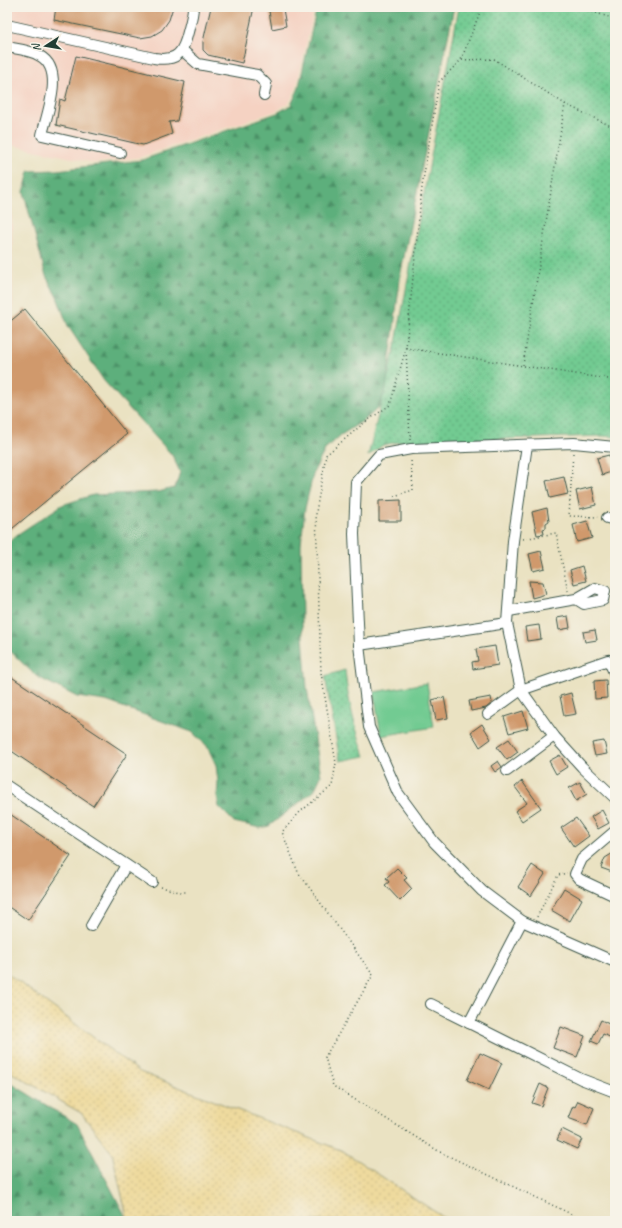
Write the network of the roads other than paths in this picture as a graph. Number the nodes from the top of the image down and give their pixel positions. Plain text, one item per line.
1 (193, 7) edge
2 (7, 25) edge
3 (7, 47) edge
4 (182, 50) junction
5 (264, 95) dead end
6 (120, 153) dead end
7 (527, 445) junction
8 (615, 447) edge
9 (573, 600) road end
10 (509, 611) junction
11 (507, 623) junction
12 (359, 645) junction
13 (611, 659) edge
14 (615, 674) edge
15 (521, 690) junction
16 (488, 714) dead end
17 (554, 736) junction
18 (507, 771) dead end
19 (7, 786) edge
20 (615, 798) edge
21 (615, 831) edge
22 (126, 865) junction
23 (152, 882) road end
24 (615, 896) edge
25 (522, 922) junction
26 (91, 926) dead end
27 (615, 962) edge
28 (431, 1004) dead end
29 (469, 1022) junction
30 (615, 1092) edge

1 - 4 street
2 - 4 street
3 - 6 street
4 - 5 street
7 - 8 street
7 - 10 street
7 - 12 street
9 - 10 street
10 - 11 street
11 - 12 street
11 - 15 street
12 - 25 street
13 - 14 street
13 - 15 street
15 - 16 street
15 - 17 street
17 - 18 street
17 - 20 street
19 - 22 street
21 - 24 street
22 - 23 street
22 - 26 street
25 - 27 street
25 - 29 street
28 - 29 street
29 - 30 street

